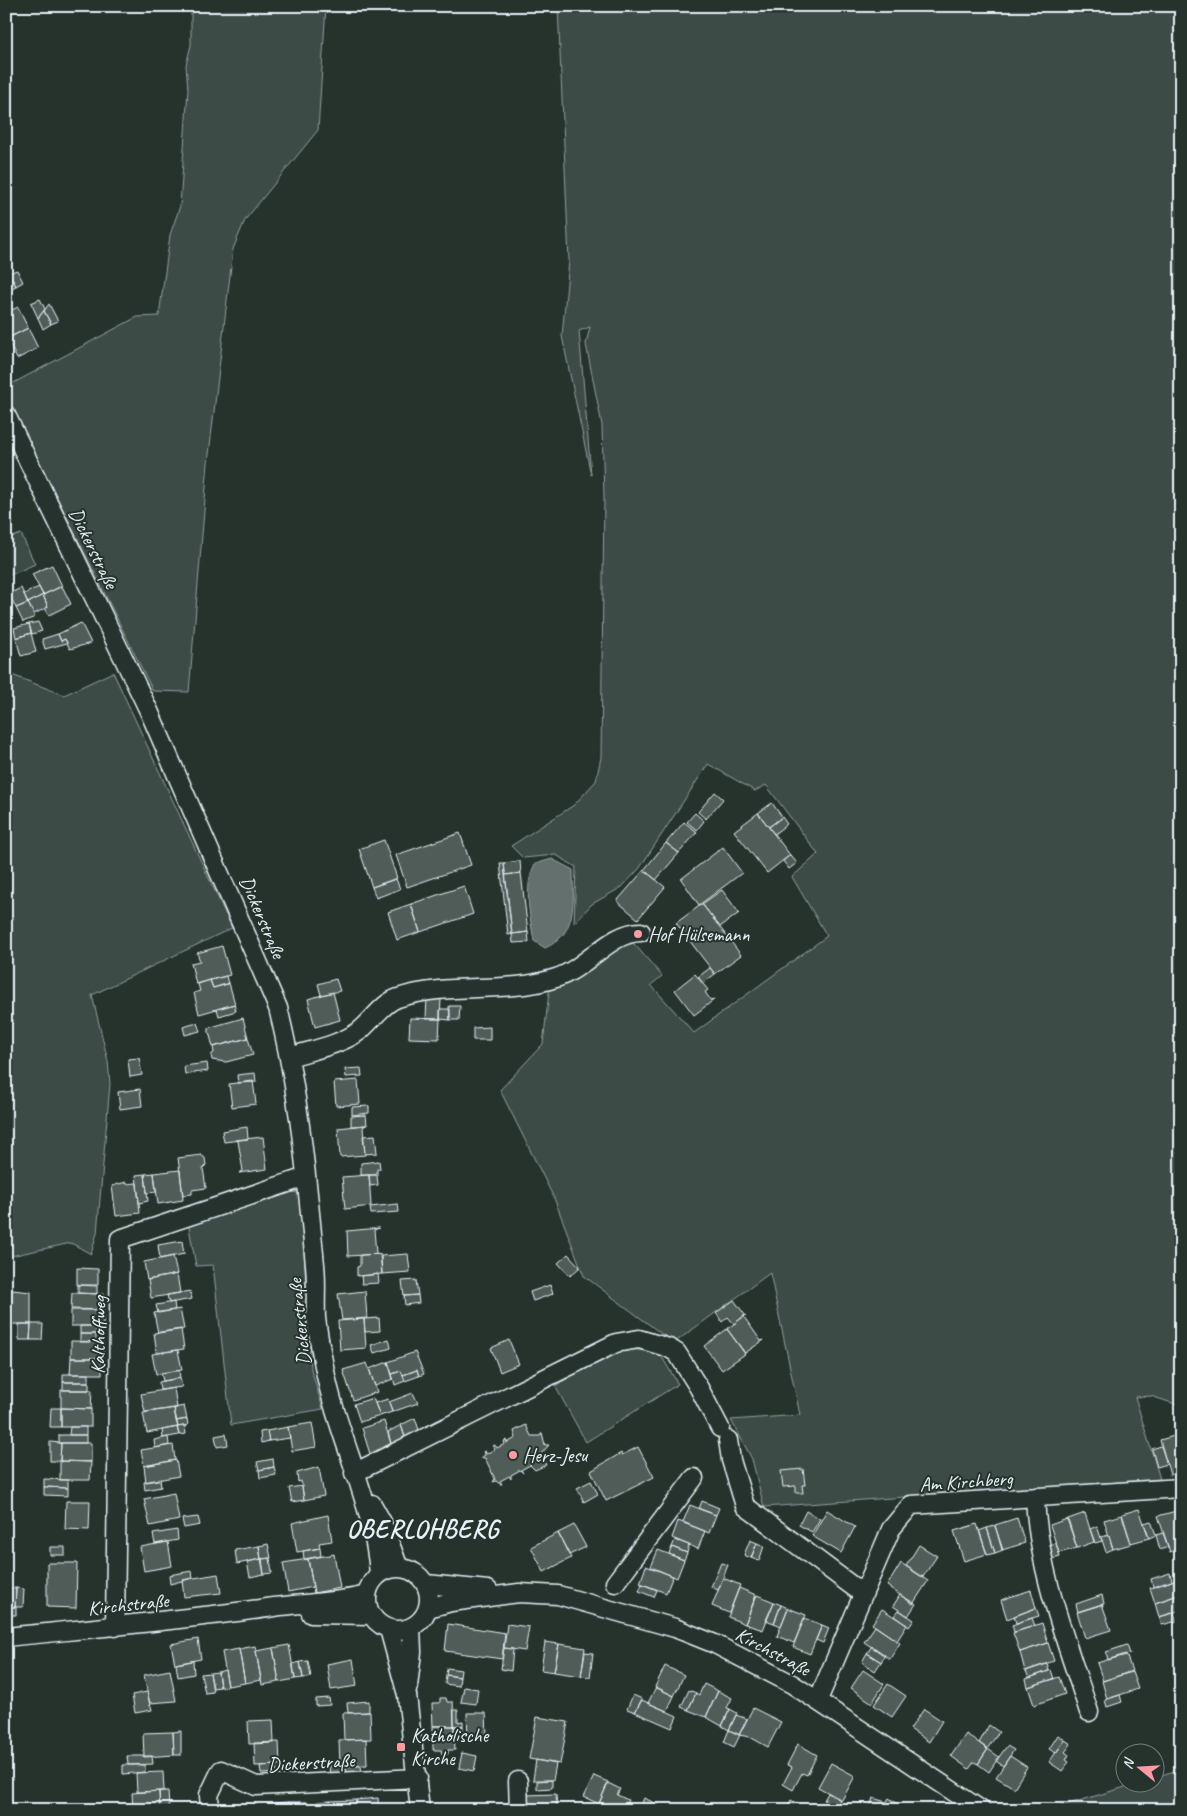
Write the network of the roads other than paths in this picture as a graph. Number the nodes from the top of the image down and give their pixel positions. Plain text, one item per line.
1 (6, 415) edge
2 (641, 932) dead end
3 (290, 1057) junction
4 (306, 1178) junction
5 (354, 1473) junction
6 (694, 1478) dead end
7 (1181, 1488) edge
8 (1036, 1497) junction
9 (400, 1568) junction
10 (379, 1574) junction
11 (615, 1583) dead end
12 (426, 1584) junction
13 (519, 1593) junction
14 (863, 1594) junction
15 (367, 1595) junction
16 (428, 1608) junction
17 (253, 1611) junction
18 (372, 1615) junction
19 (115, 1627) junction
20 (411, 1627) junction
21 (389, 1629) junction
22 (6, 1637) edge
23 (407, 1695) junction
24 (818, 1700) junction
25 (1089, 1712) dead end
26 (418, 1778) junction
27 (518, 1781) dead end
28 (210, 1810) edge
29 (420, 1810) edge
30 (520, 1810) edge
31 (981, 1810) edge

1 - 3 street, Dickerstraße
2 - 3 street
3 - 4 street, Dickerstraße
4 - 5 street, Dickerstraße
4 - 19 street, Kalthoffweg
5 - 9 street, Dickerstraße
5 - 10 street, Dickerstraße
5 - 14 street
6 - 11 street
7 - 8 street, Am Kirchberg
8 - 14 street, Am Kirchberg
8 - 25 street, Am Kirchberg
9 - 10 street
9 - 12 street
10 - 15 street
12 - 13 street, Kirchstraße
12 - 16 street
13 - 16 street, Kirchstraße
13 - 24 street, Kirchstraße
14 - 24 street, Am Kirchberg
15 - 17 street, Kirchstraße
15 - 18 street
16 - 20 street
17 - 18 street, Kirchstraße
17 - 19 street, Kirchstraße
18 - 21 street
19 - 22 street, Kirchstraße
20 - 21 street
20 - 23 street
21 - 23 street
23 - 26 street
24 - 31 street, Kirchstraße
26 - 28 street, Dickerstraße
26 - 29 street
27 - 30 street

